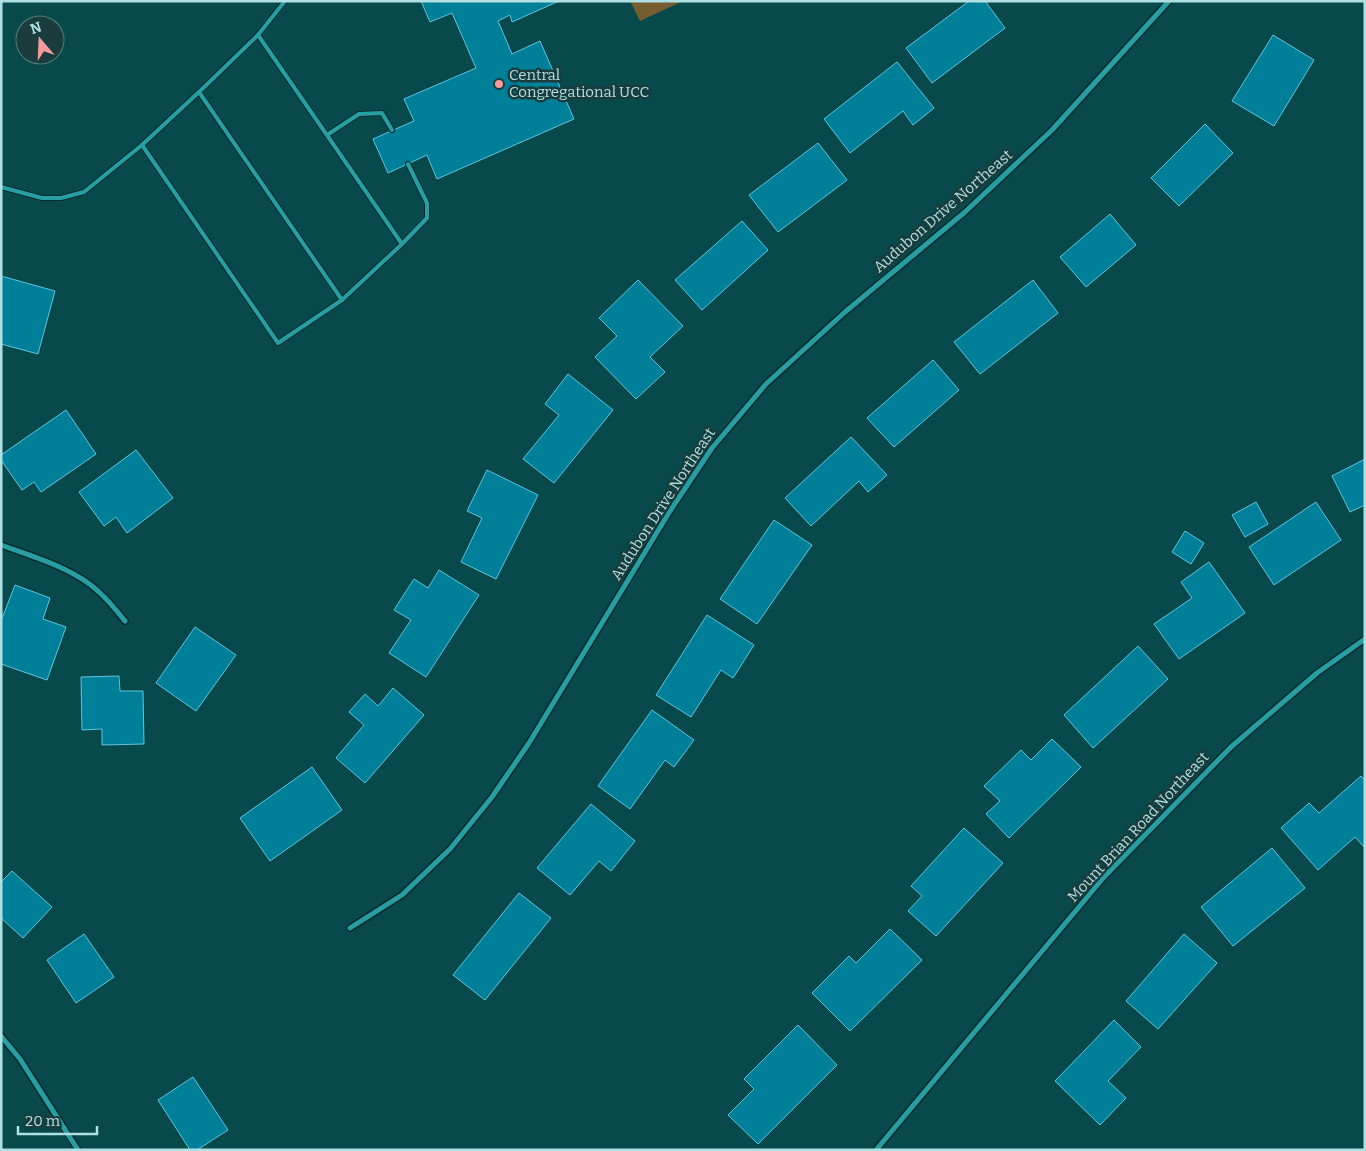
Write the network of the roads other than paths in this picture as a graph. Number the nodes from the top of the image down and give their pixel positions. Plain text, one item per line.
1 (285, 1) edge
2 (1169, 1) edge
3 (258, 35) junction
4 (199, 92) junction
5 (392, 130) dead end
6 (327, 136) junction
7 (142, 145) junction
8 (408, 164) dead end
9 (1, 188) edge
10 (402, 244) junction
11 (342, 300) junction
12 (1, 545) edge
13 (125, 621) dead end
14 (1365, 639) edge
15 (350, 928) dead end
16 (1, 1036) edge
17 (78, 1150) edge
18 (876, 1150) edge

1 - 3 lane
2 - 15 street, Audubon Drive Northeast
3 - 4 lane
3 - 6 lane
4 - 7 lane
4 - 11 lane
5 - 6 lane
6 - 10 lane
7 - 9 lane
7 - 11 lane
8 - 10 lane
10 - 11 lane
12 - 13 street
14 - 18 street, Mount Brian Road Northeast
16 - 17 street

